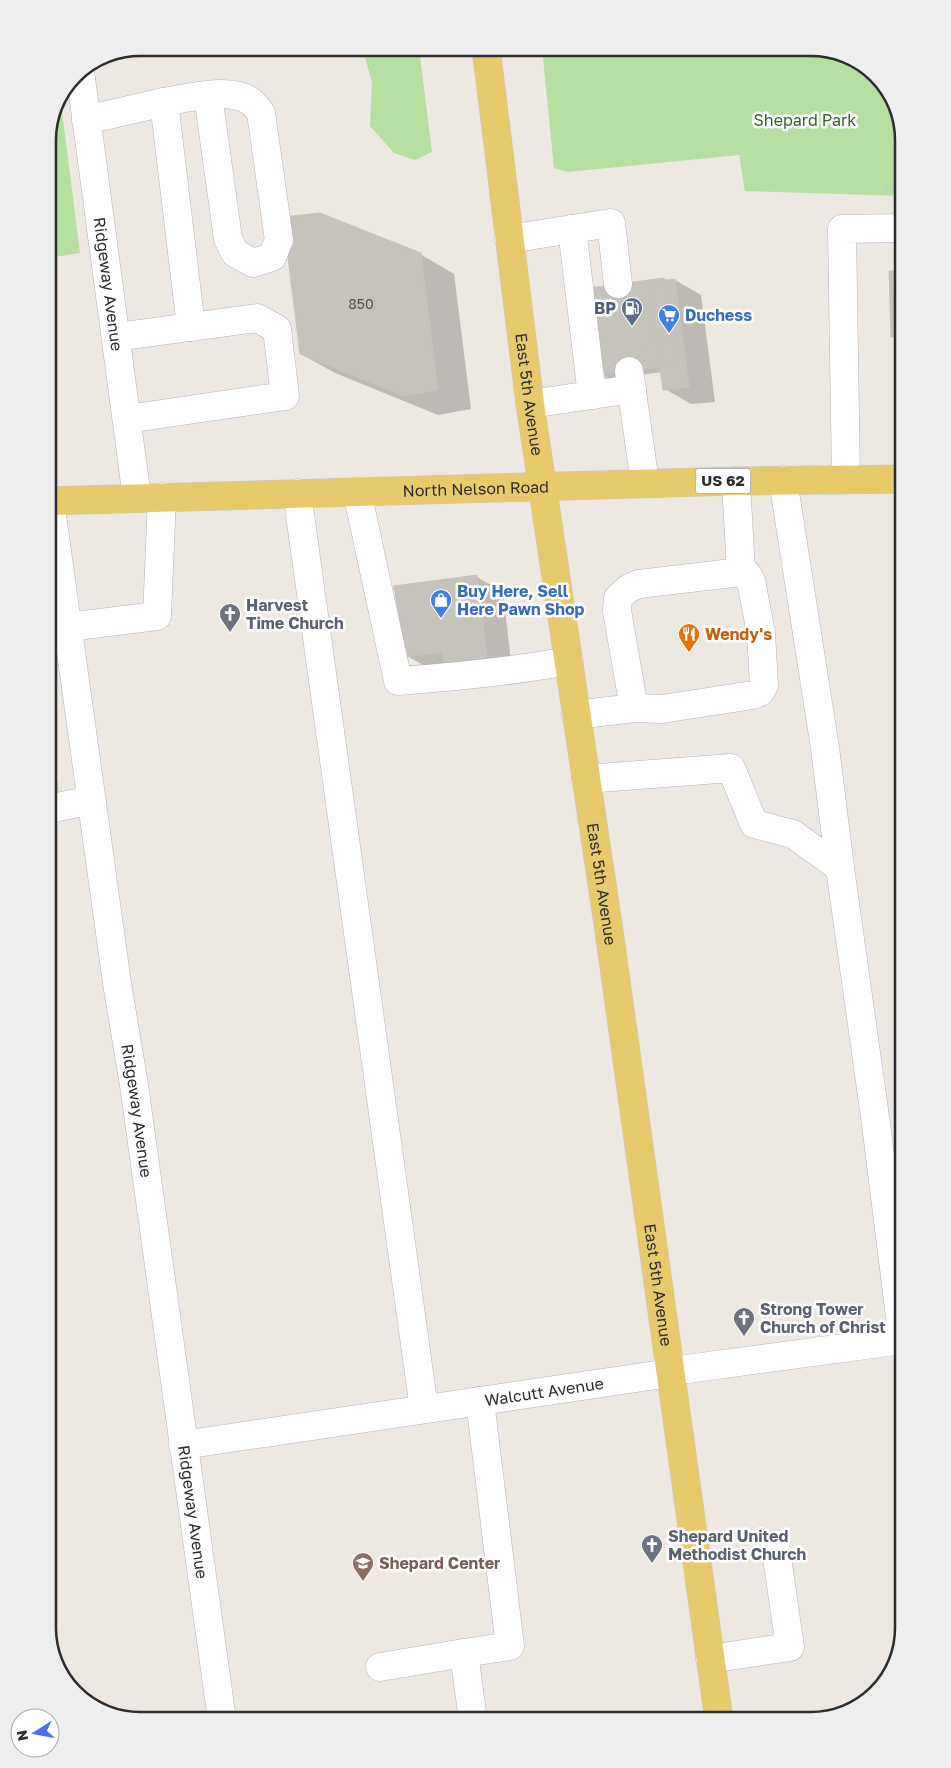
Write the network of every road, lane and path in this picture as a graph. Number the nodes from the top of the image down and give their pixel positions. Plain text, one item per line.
1 (487, 56) edge
2 (81, 81) edge
3 (208, 94) junction
4 (164, 102) junction
5 (86, 120) junction
6 (884, 186) dead end
7 (895, 187) edge
8 (895, 228) edge
9 (572, 229) junction
10 (509, 239) junction
11 (618, 284) tunnel mouth
12 (191, 327) junction
13 (116, 337) junction
14 (592, 395) junction
15 (530, 404) junction
16 (127, 419) junction
17 (846, 479) junction
18 (895, 479) edge
19 (783, 480) junction
20 (736, 481) junction
21 (645, 483) junction
22 (542, 486) junction
23 (357, 492) junction
24 (297, 493) junction
25 (150, 497) junction
26 (56, 501) edge
27 (56, 547) edge
28 (741, 572) junction
29 (68, 627) junction
30 (569, 660) junction
31 (640, 708) junction
32 (576, 715) junction
33 (586, 779) junction
34 (92, 800) junction
35 (56, 807) edge
36 (840, 868) junction
37 (895, 1276) edge
38 (895, 1341) edge
39 (670, 1374) junction
40 (480, 1401) junction
41 (424, 1410) junction
42 (184, 1445) junction
43 (775, 1544) dead end
44 (464, 1653) junction
45 (710, 1659) junction
46 (380, 1667) dead end
47 (221, 1712) edge
48 (472, 1712) edge
49 (718, 1712) edge

1 - 10 main road, East 5th Avenue
2 - 5 street, Ridgeway Avenue
3 - 3 street
3 - 4 street
4 - 5 street
4 - 12 street
5 - 13 street, Ridgeway Avenue
6 - 7 path
8 - 17 street
9 - 10 street
9 - 11 street
9 - 14 street
10 - 15 main road, East 5th Avenue
12 - 13 street
12 - 16 street
13 - 16 street, Ridgeway Avenue
14 - 15 street
14 - 21 street
15 - 22 main road, East 5th Avenue
16 - 25 street, Ridgeway Avenue
17 - 18 main road, North Nelson Road / US 62
17 - 19 main road, North Nelson Road / US 62
19 - 20 main road, North Nelson Road / US 62
19 - 36 street
20 - 21 main road, North Nelson Road / US 62
20 - 28 street
21 - 22 main road, North Nelson Road / US 62
22 - 23 main road, North Nelson Road
22 - 30 main road, East 5th Avenue
23 - 24 main road, North Nelson Road
23 - 30 street
24 - 25 main road, North Nelson Road
24 - 41 street
25 - 26 main road, North Nelson Road
25 - 29 street, Ridgeway Avenue
27 - 29 street, Ridgeway Avenue
28 - 31 street
28 - 31 street
29 - 34 street, Ridgeway Avenue
30 - 32 main road, East 5th Avenue
31 - 32 street
32 - 33 main road, East 5th Avenue
33 - 36 street
33 - 39 main road, East 5th Avenue
34 - 35 street
34 - 42 street, Ridgeway Avenue
36 - 37 street
38 - 39 street, Walcutt Avenue
39 - 40 street, Walcutt Avenue
39 - 45 main road, East 5th Avenue
40 - 41 street, Walcutt Avenue
40 - 44 street
41 - 42 street, Walcutt Avenue
42 - 47 street, Ridgeway Avenue
43 - 45 street
44 - 46 street
44 - 48 street
45 - 49 main road, East 5th Avenue

